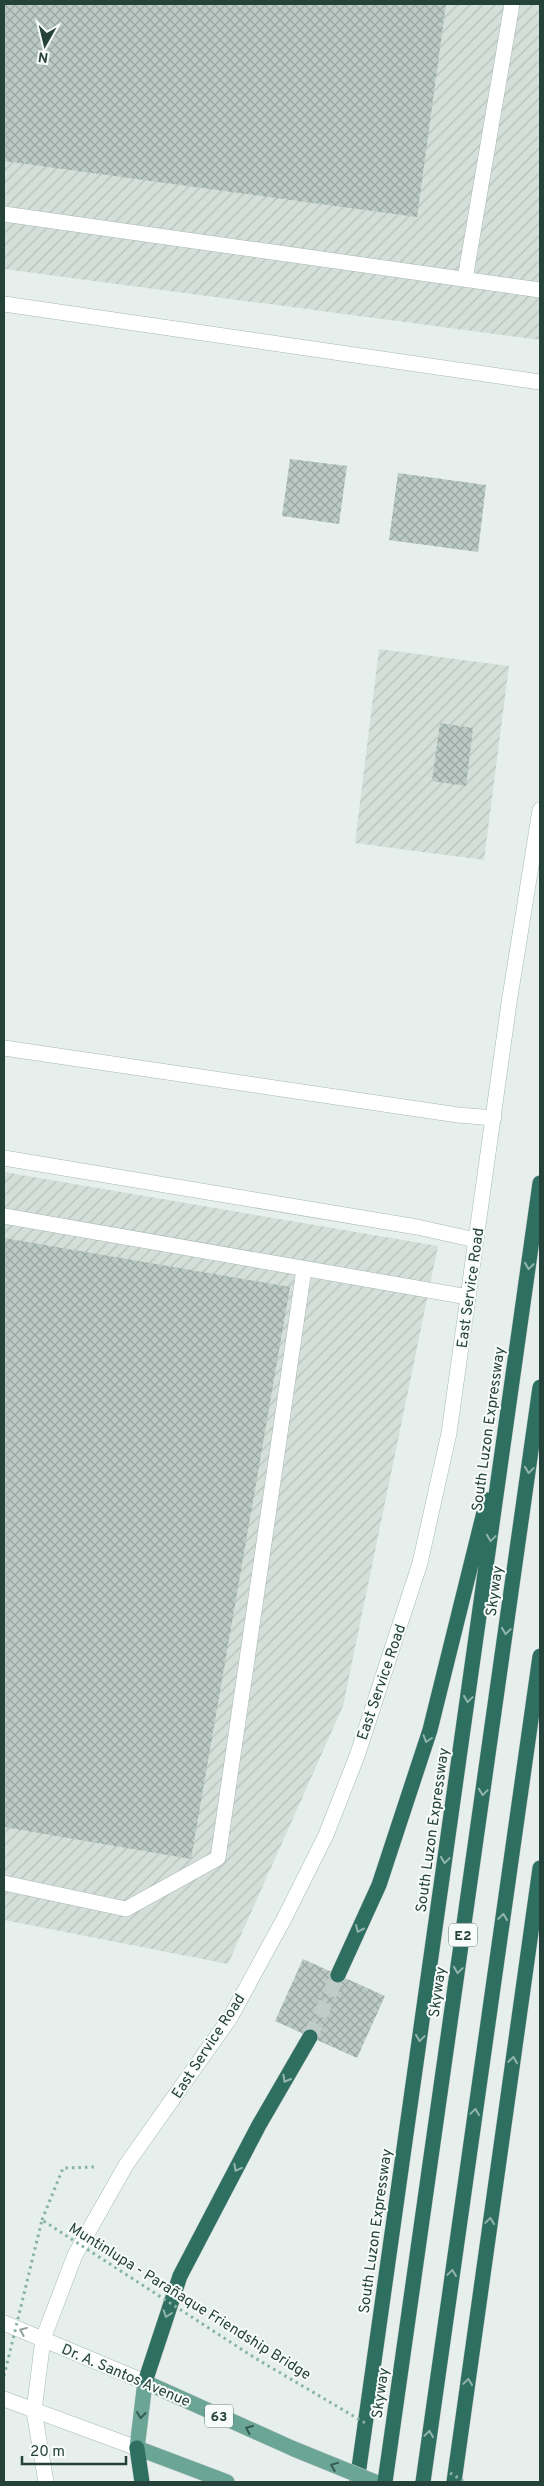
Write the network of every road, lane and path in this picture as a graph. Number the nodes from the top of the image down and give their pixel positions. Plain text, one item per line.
1 (512, 4) edge
2 (4, 214) edge
3 (464, 279) junction
4 (540, 290) edge
5 (4, 304) edge
6 (540, 382) edge
7 (540, 810) edge
8 (4, 1048) edge
9 (494, 1118) junction
10 (4, 1158) edge
11 (540, 1183) edge
12 (4, 1216) edge
13 (476, 1240) junction
14 (304, 1269) junction
15 (468, 1297) junction
16 (540, 1387) edge
17 (507, 1420) junction
18 (540, 1656) edge
19 (540, 1868) edge
20 (4, 1883) edge
21 (338, 1975) tunnel mouth
22 (310, 2037) tunnel mouth
23 (63, 2168) dead end
24 (42, 2220) junction
25 (4, 2323) edge
26 (43, 2339) junction
27 (4, 2376) edge
28 (145, 2382) junction
29 (4, 2399) edge
30 (34, 2411) junction
31 (372, 2427) dead end
32 (137, 2448) junction
33 (451, 2477) edge
34 (46, 2482) edge
35 (142, 2482) edge
36 (227, 2482) edge
37 (357, 2482) edge
38 (375, 2482) edge
39 (385, 2482) edge
40 (423, 2482) edge
41 (465, 2482) edge

1 - 3 main road
2 - 3 main road
3 - 4 main road
5 - 6 main road
7 - 9 main road, East Service Road
8 - 9 main road
9 - 13 main road, East Service Road
10 - 13 main road
11 -> 17 highway, South Luzon Expressway / E2
12 - 14 main road
13 - 15 main road, East Service Road
14 - 15 main road
14 - 20 main road
15 - 26 main road, East Service Road
16 -> 39 highway, Skyway / E2, bridge
17 -> 21 highway
17 -> 37 highway, South Luzon Expressway / E2
40 -> 18 highway, E2, bridge
33 -> 19 highway
22 -> 28 highway
23 - 24 path
24 - 27 path, bridge
24 - 31 path, Muntinlupa - Parañaque Friendship Bridge, bridge
26 -> 25 main road, Dr. A. Santos Avenue
26 - 28 main road, Dr. A. Santos Avenue / 63
26 - 30 main road, East Service Road
28 -> 32 main road
38 -> 28 main road, Dr. A. Santos Avenue / 63, bridge
29 - 30 main road
30 - 32 main road
30 - 34 main road, East Service Road
32 - 35 highway
32 - 36 main road
33 - 41 path, bridge

